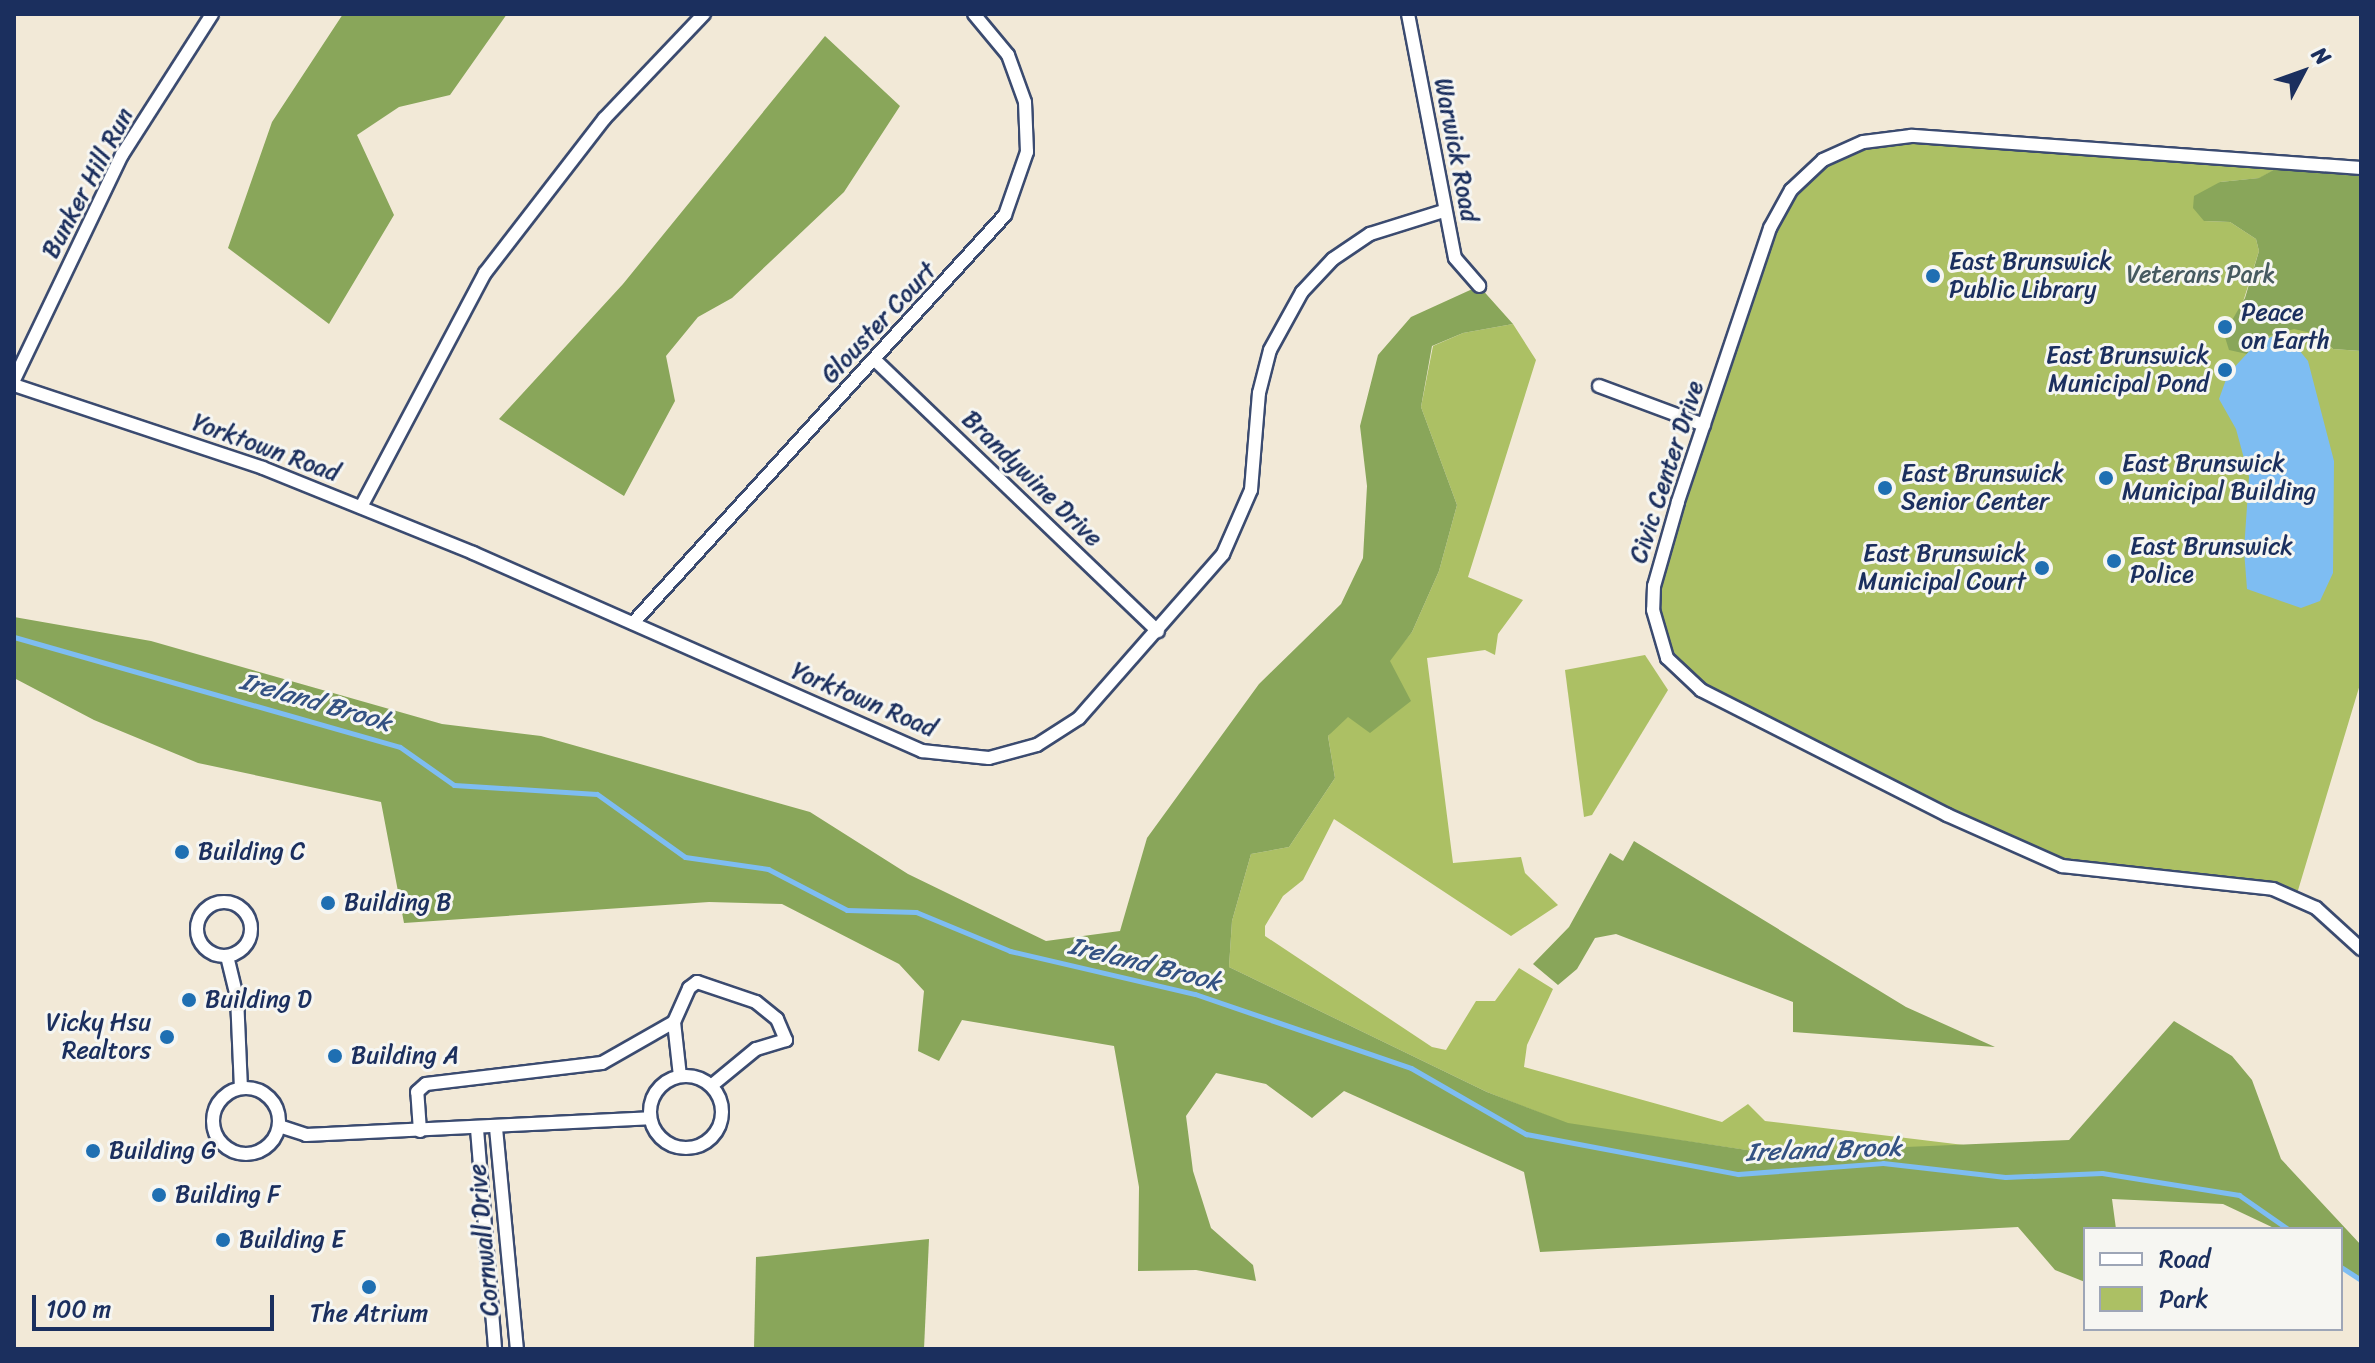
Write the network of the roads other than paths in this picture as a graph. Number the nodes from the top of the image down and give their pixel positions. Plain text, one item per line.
1 (212, 14) edge
2 (704, 14) edge
3 (974, 14) edge
4 (1408, 14) edge
5 (2361, 168) edge
6 (1444, 211) junction
7 (1479, 286) dead end
8 (875, 360) junction
9 (14, 382) edge
10 (1599, 386) dead end
11 (1704, 425) junction
12 (361, 507) junction
13 (633, 623) junction
14 (1158, 631) junction
15 (2361, 949) edge
16 (227, 956) junction
17 (674, 1022) junction
18 (680, 1076) junction
19 (711, 1086) junction
20 (241, 1088) junction
21 (650, 1118) junction
22 (279, 1126) junction
23 (496, 1128) junction
24 (477, 1129) junction
25 (420, 1131) junction
26 (495, 1349) edge
27 (517, 1349) edge

1 - 9 street, Bunker Hill Run
2 - 12 street
3 - 8 street, Glouster Court
4 - 6 street, Warwick Road
5 - 11 street, Civic Center Drive
6 - 7 street, Warwick Road
6 - 14 street, Yorktown Road
8 - 13 street, Glouster Court
8 - 14 street, Brandywine Drive
9 - 12 street, Yorktown Road
10 - 11 street
11 - 15 street, Civic Center Drive
12 - 13 street, Yorktown Road
13 - 14 street, Yorktown Road
16 - 16 street
16 - 20 street
17 - 18 street
17 - 19 street
17 - 25 street
18 - 19 street
18 - 21 street
19 - 21 street
20 - 22 street
20 - 22 street
21 - 23 street
22 - 25 street
23 - 24 street
23 - 27 street, Cornwall Drive
24 - 25 street
24 - 26 street, Cornwall Drive

